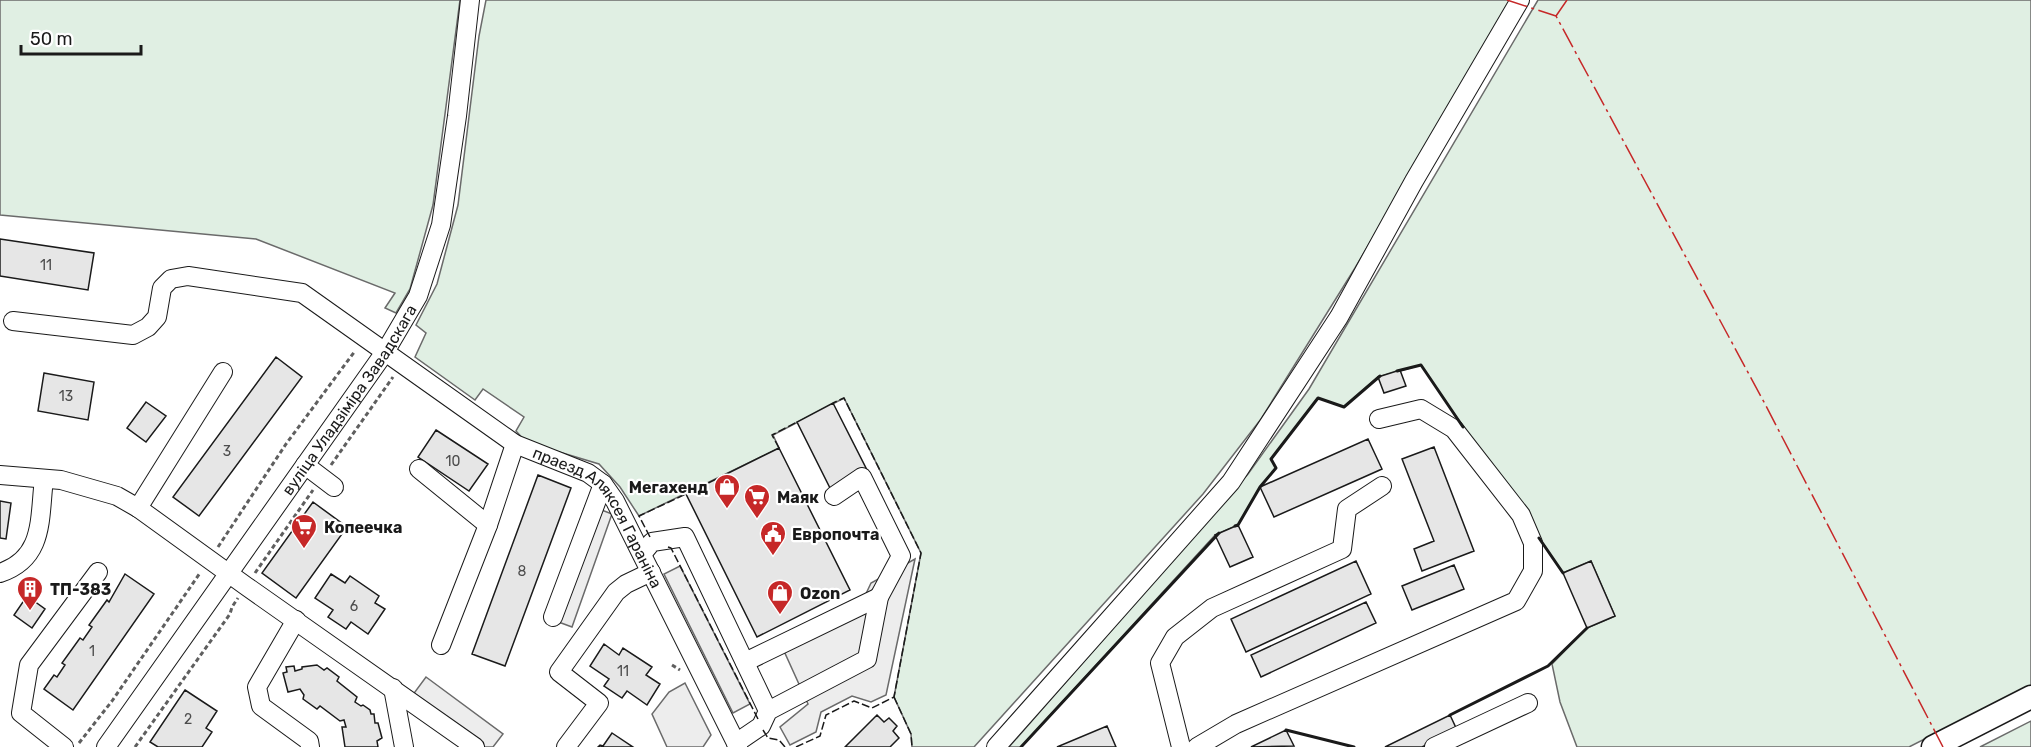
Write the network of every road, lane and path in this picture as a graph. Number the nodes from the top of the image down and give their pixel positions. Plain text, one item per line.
1 (470, 0) edge
2 (1520, 0) edge
3 (13, 321) dead end
4 (365, 338) junction
5 (385, 352) junction
6 (402, 364) junction
7 (223, 372) dead end
8 (1379, 419) dead end
9 (515, 444) junction
10 (305, 465) junction
11 (418, 469) dead end
12 (0, 475) edge
13 (44, 478) junction
14 (328, 482) junction
15 (603, 484) junction
16 (1382, 486) dead end
17 (834, 496) dead end
18 (138, 508) junction
19 (488, 525) junction
20 (642, 554) junction
21 (209, 560) junction
22 (98, 572) dead end
23 (651, 572) junction
24 (0, 573) edge
25 (228, 574) junction
26 (246, 586) junction
27 (879, 597) junction
28 (553, 617) dead end
29 (296, 620) junction
30 (441, 645) dead end
31 (745, 662) junction
32 (393, 688) junction
33 (2031, 697) edge
34 (1528, 703) dead end
35 (768, 711) junction
36 (737, 745) edge
37 (65, 747) edge
38 (106, 747) edge
39 (135, 747) edge
40 (310, 747) edge
41 (404, 747) edge
42 (475, 747) edge
43 (566, 747) edge
44 (996, 747) edge
45 (1181, 747) edge
46 (1197, 747) edge
47 (1434, 747) edge
48 (1933, 747) edge

1 - 5 street, вуліца Уладзіміра Завадскага
2 - 44 street
3 - 4 street, праезд Аляксея Гараніна
4 - 5 street, праезд Аляксея Гараніна
4 - 21 path
5 - 6 street, праезд Аляксея Гараніна
5 - 10 street, вуліца Уладзіміра Завадскага
6 - 9 street, праезд Аляксея Гараніна
6 - 14 path
7 - 18 street
8 - 46 street
9 - 15 street, праезд Аляксея Гараніна
9 - 19 street
10 - 14 street
10 - 25 street, вуліца Уладзіміра Завадскага
11 - 19 street
12 - 13 street
13 - 18 street
13 - 24 street
14 - 26 path
15 - 20 street, праезд Аляксея Гараніна
15 - 28 street
16 - 45 street
17 - 27 street
18 - 21 street
19 - 30 street
20 - 23 street, праезд Аляксея Гараніна
20 - 31 street
21 - 25 street
21 - 37 path
22 - 37 street
23 - 36 street, праезд Аляксея Гараніна
23 - 43 street
25 - 26 street
25 - 38 street, вуліца Уладзіміра Завадскага
26 - 29 street
26 - 39 path
27 - 31 street
27 - 35 street
29 - 32 street
29 - 40 street
31 - 35 street
32 - 41 street
32 - 42 street
33 - 48 main road
34 - 47 street
35 - 36 street

